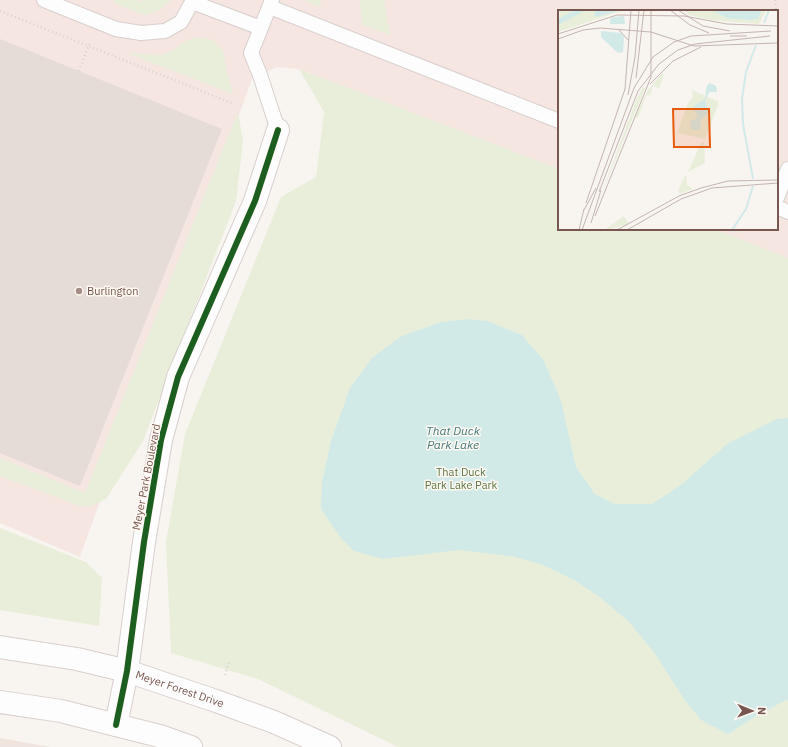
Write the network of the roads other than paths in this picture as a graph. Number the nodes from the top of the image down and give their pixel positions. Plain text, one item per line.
1 (44, 0) edge
2 (192, 1) edge
3 (271, 4) edge
4 (261, 28) junction
5 (558, 121) edge
6 (278, 130) joint
7 (788, 169) edge
8 (778, 195) edge
9 (778, 207) edge
10 (788, 212) edge
11 (0, 646) edge
12 (127, 671) junction
13 (0, 702) edge
14 (116, 725) junction
15 (191, 747) edge
16 (330, 747) edge

1 - 2 lane
2 - 4 lane
3 - 4 lane, Meyer Park Boulevard
3 - 5 lane
4 - 6 lane, Meyer Park Boulevard
6 - 12 street, Meyer Park Boulevard
7 - 8 lane
9 - 10 lane
11 - 12 street, Meyer Forest Drive
12 - 14 street, Meyer Park Boulevard
12 - 16 street, Meyer Forest Drive
13 - 14 street
14 - 15 street

